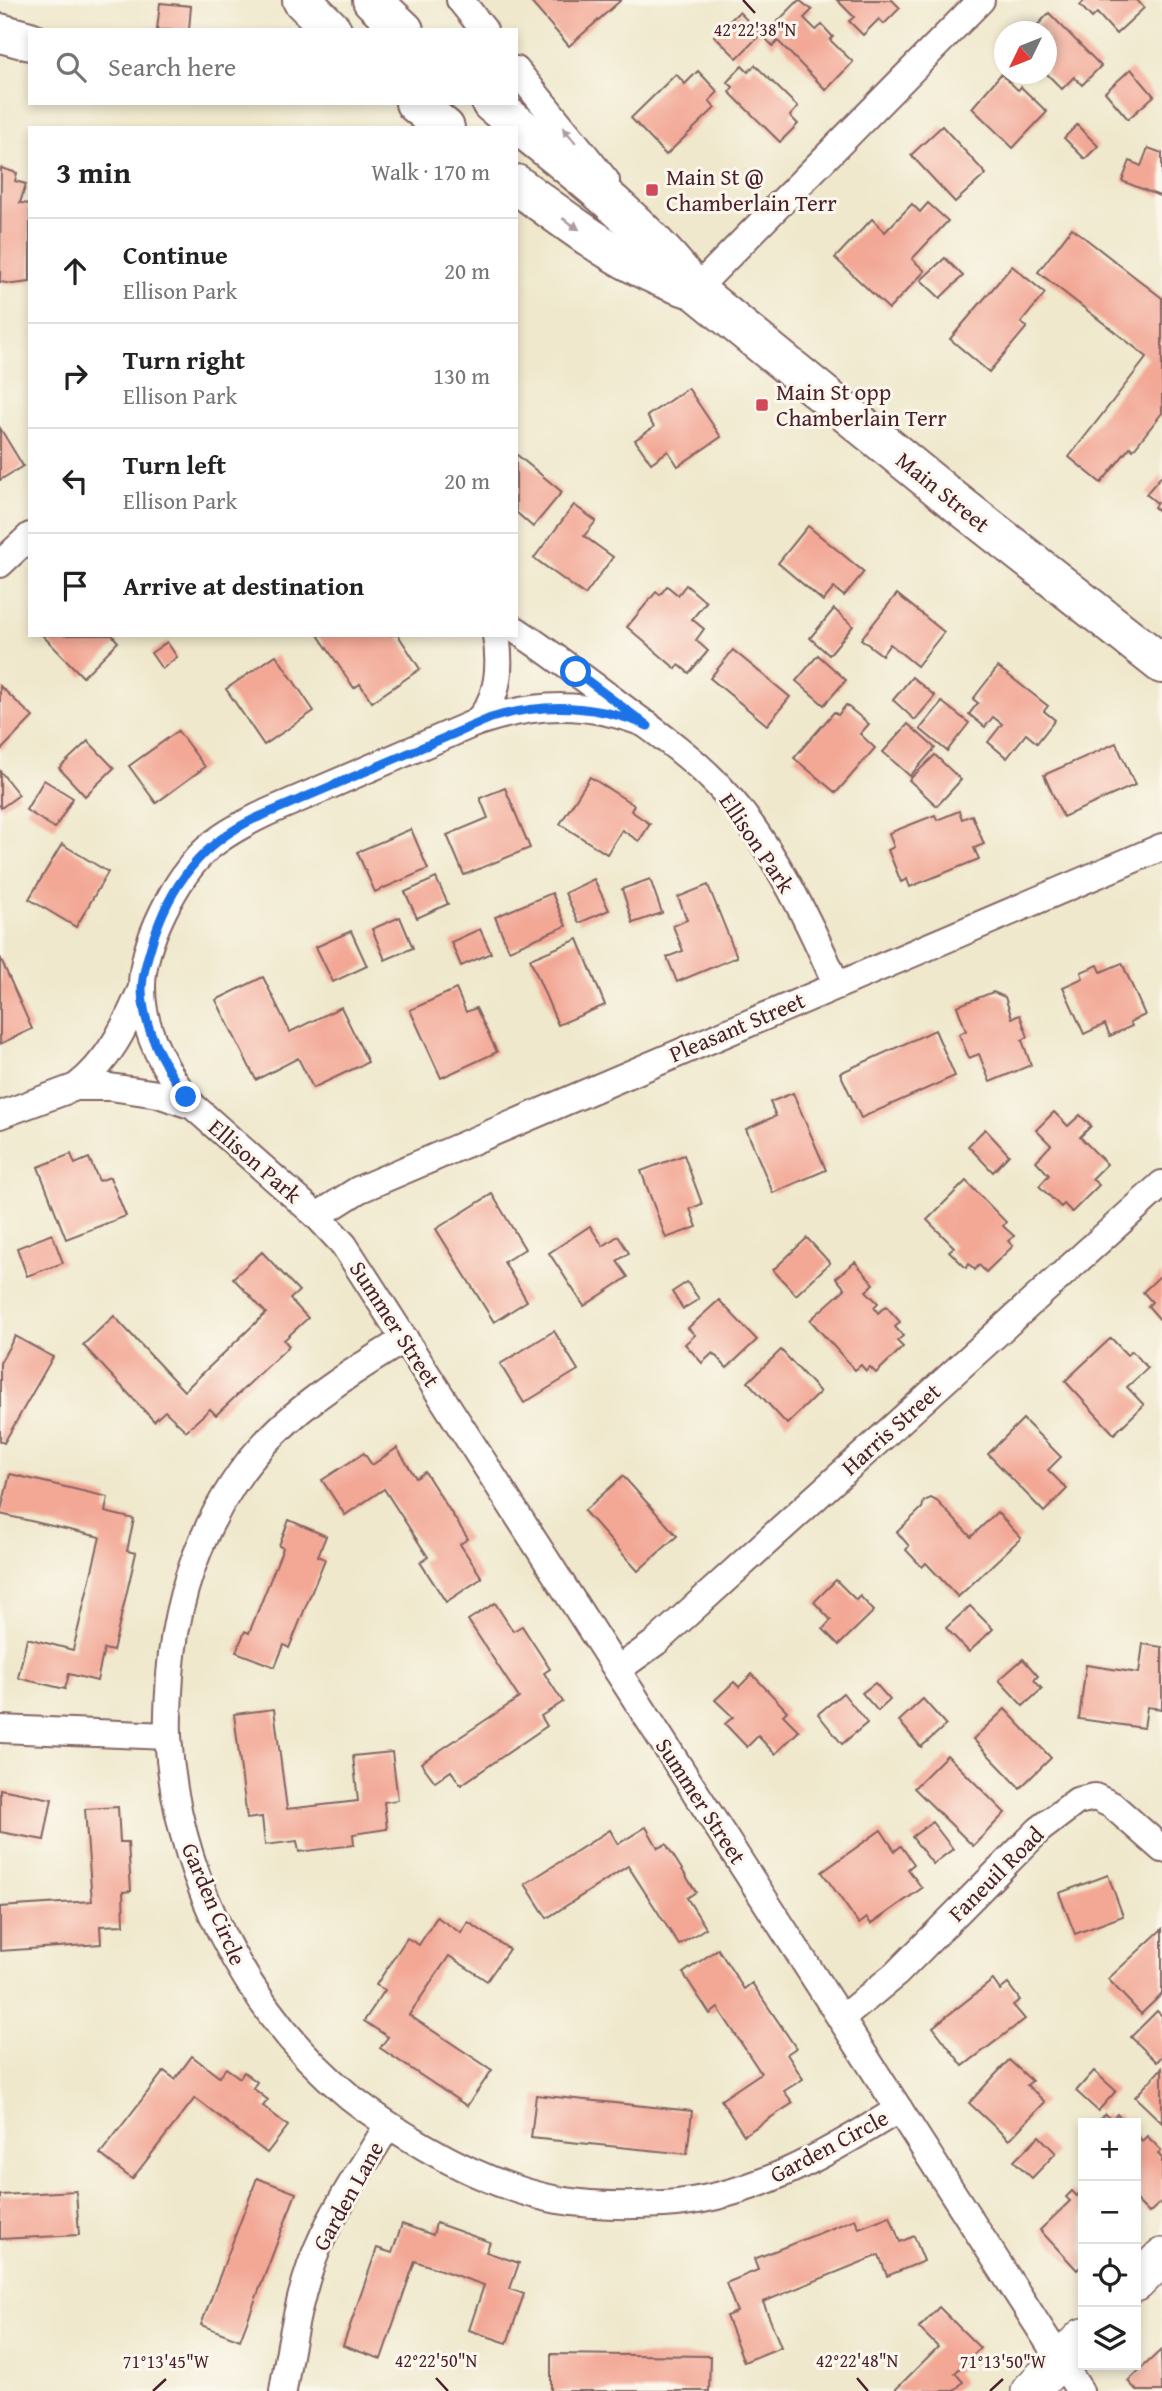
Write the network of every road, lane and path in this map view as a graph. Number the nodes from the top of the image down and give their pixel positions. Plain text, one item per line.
1 (302, 0) edge
2 (373, 0) edge
3 (460, 0) edge
4 (981, 0) edge
5 (330, 28) edge
6 (344, 28) edge
7 (399, 28) edge
8 (482, 28) edge
9 (0, 33) edge
10 (28, 40) edge
11 (518, 72) edge
12 (417, 105) edge
13 (444, 105) edge
14 (493, 105) edge
15 (443, 126) edge
16 (446, 126) edge
17 (518, 185) edge
18 (658, 245) junction
19 (695, 290) junction
20 (28, 539) edge
21 (0, 564) edge
22 (518, 631) edge
23 (496, 637) edge
24 (1162, 664) edge
25 (475, 723) junction
26 (648, 726) junction
27 (1162, 846) edge
28 (836, 984) junction
29 (142, 988) junction
30 (76, 1087) junction
31 (193, 1106) junction
32 (0, 1115) edge
33 (1162, 1184) edge
34 (317, 1216) junction
35 (404, 1339) junction
36 (617, 1670) junction
37 (0, 1729) edge
38 (168, 1736) junction
39 (1162, 1849) edge
40 (841, 2019) junction
41 (899, 2109) junction
42 (388, 2126) junction
43 (1162, 2257) edge
44 (1141, 2278) edge
45 (1072, 2348) edge
46 (283, 2391) edge
47 (1030, 2391) edge
48 (1080, 2391) edge

1 - 5 main road
2 - 6 main road
2 - 7 main road
3 - 8 street
4 - 19 street
9 - 10 main road
18 -> 11 street
12 - 15 main road
13 - 16 street
14 - 18 main road, Main Street
17 -> 19 main road, Main Street
18 - 19 main road, Main Street
19 - 24 main road, Main Street
20 - 21 street
22 - 26 street, Ellison Park
23 - 25 street
25 - 26 street, Ellison Park
25 - 29 street, Ellison Park
26 - 28 street, Ellison Park
27 - 28 street, Pleasant Street
28 - 34 street, Pleasant Street
29 - 30 street, Ellison Park
29 - 31 street, Ellison Park
30 - 31 street, Ellison Park
30 - 32 street, Ellison Park
31 - 34 street, Ellison Park
33 - 36 street, Harris Street
34 - 35 street, Summer Street
35 - 36 street, Summer Street
35 - 38 street, Garden Circle
36 - 40 street, Summer Street
37 - 38 street
38 - 42 street, Garden Circle
39 - 40 street, Faneuil Road
40 - 41 street, Summer Street
41 - 42 street, Garden Circle
41 - 45 street, Summer Street
42 - 46 street, Garden Lane
43 - 44 street
45 - 47 street
45 - 48 street, Summer Street

